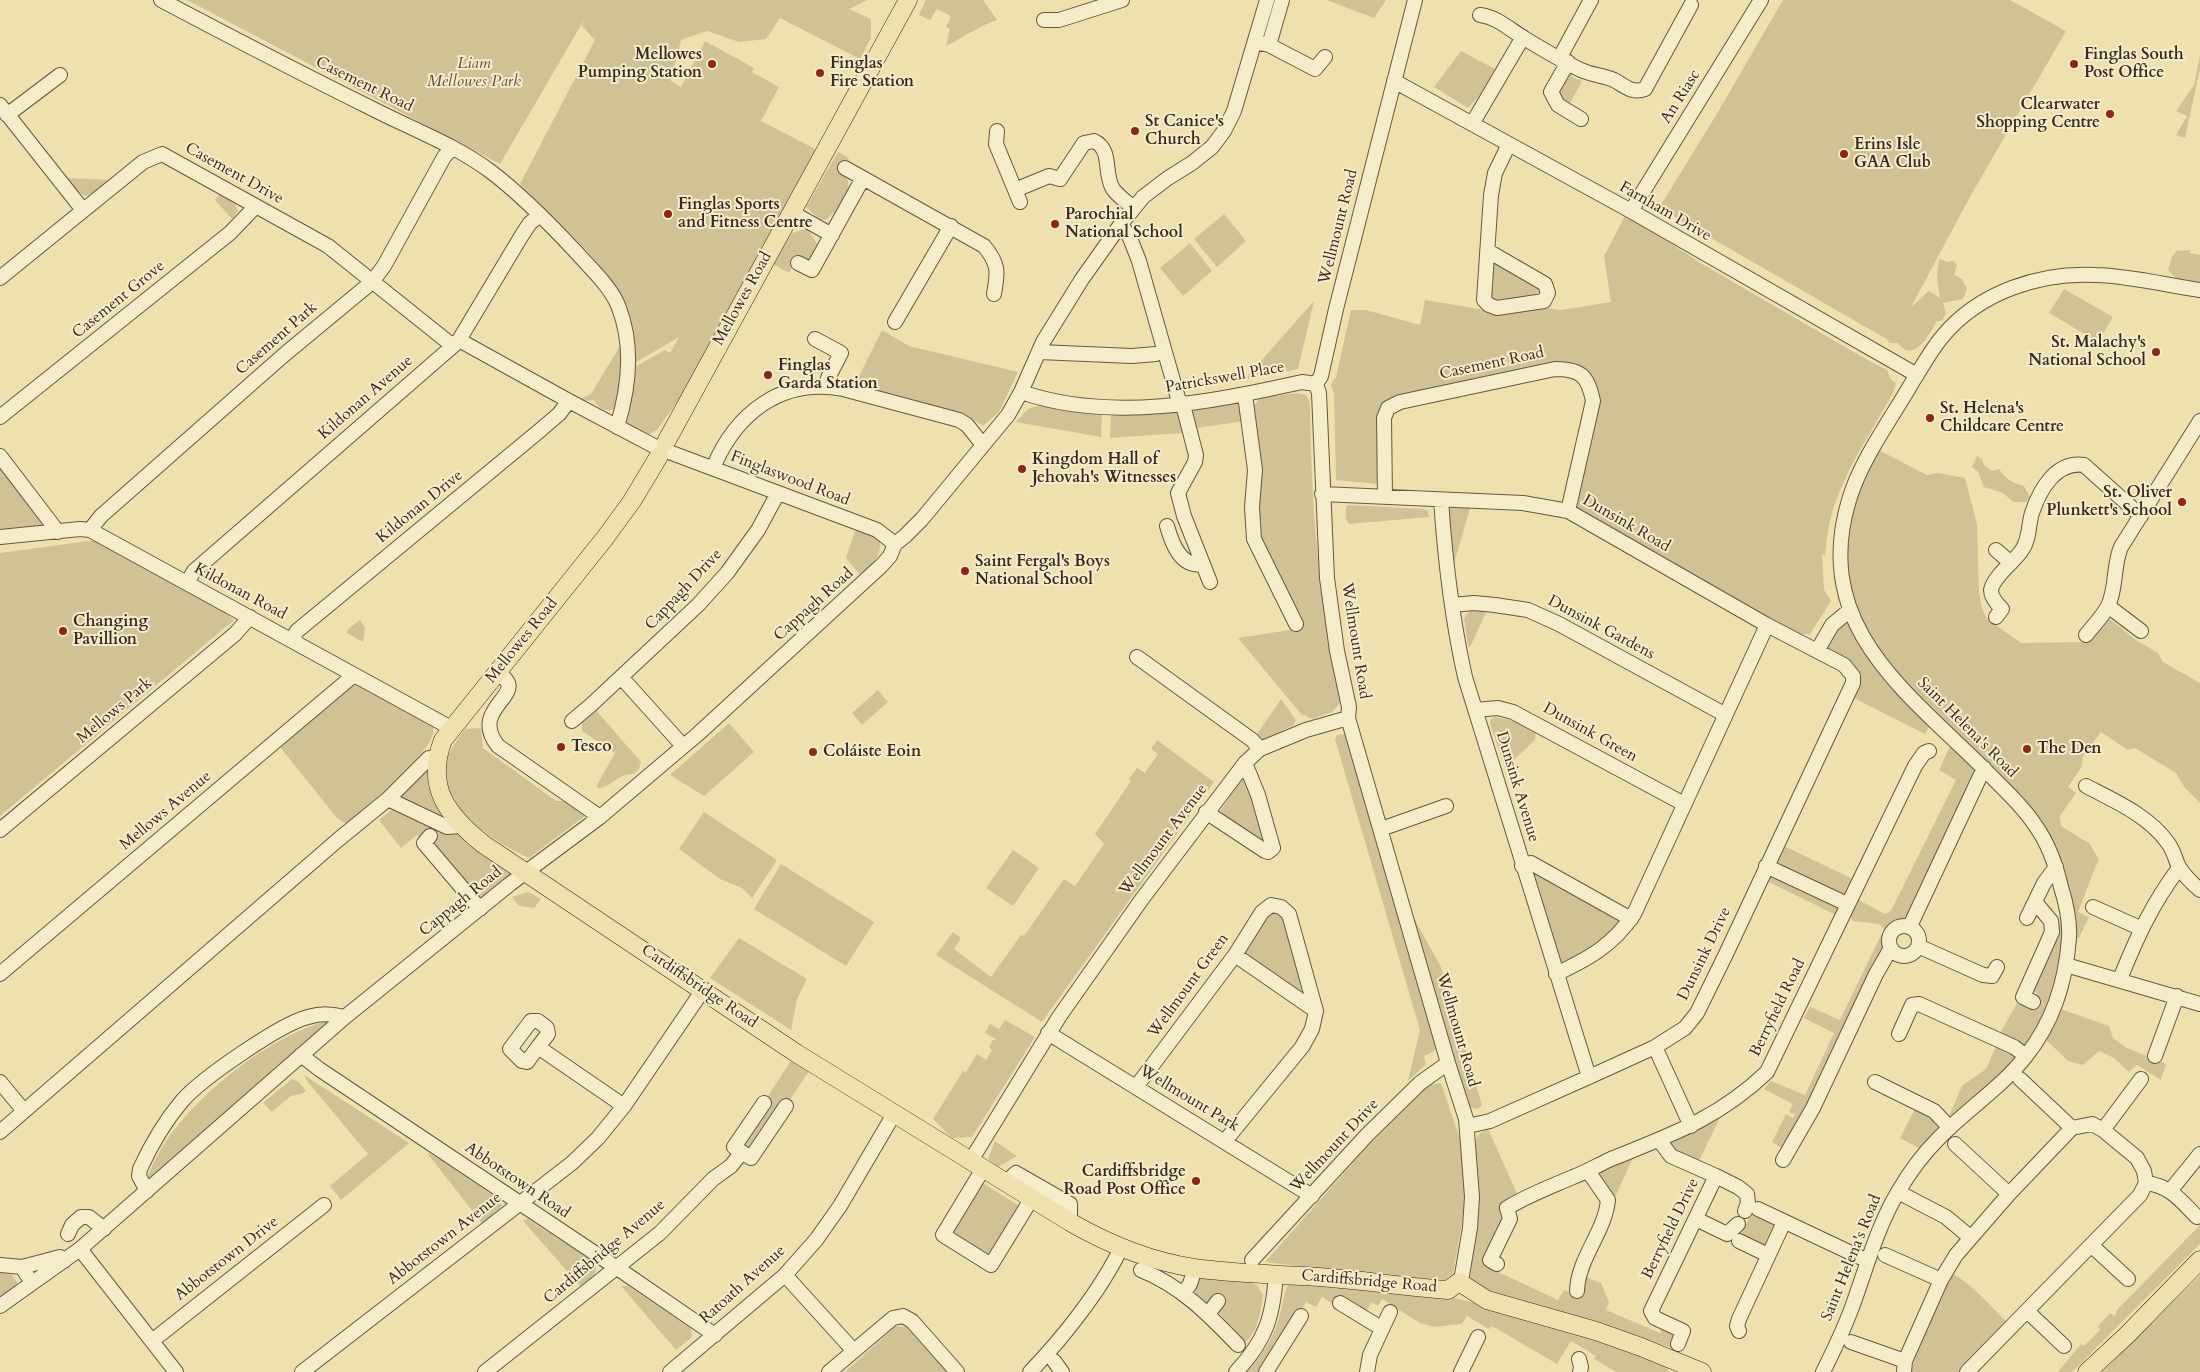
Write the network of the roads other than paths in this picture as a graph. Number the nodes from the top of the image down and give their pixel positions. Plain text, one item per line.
1 (161, 0) edge
2 (908, 0) edge
3 (1122, 0) edge
4 (1268, 0) edge
5 (1282, 0) edge
6 (1415, 0) edge
7 (1591, 0) edge
8 (1761, 0) edge
9 (1691, 6) dead end
10 (1480, 16) dead end
11 (1044, 20) dead end
12 (1523, 37) junction
13 (1262, 44) junction
14 (1325, 57) dead end
15 (1564, 59) junction
16 (60, 75) dead end
17 (1394, 81) junction
18 (4, 110) edge
19 (1581, 119) dead end
20 (1472, 124) junction
21 (997, 131) dead end
22 (1509, 144) junction
23 (452, 148) junction
24 (845, 168) dead end
25 (863, 178) junction
26 (256, 206) junction
27 (1133, 208) junction
28 (83, 210) junction
29 (791, 212) junction
30 (1631, 212) junction
31 (540, 215) junction
32 (1120, 224) junction
33 (951, 226) junction
34 (832, 235) junction
35 (1488, 251) junction
36 (798, 263) dead end
37 (0, 278) edge
38 (372, 282) junction
39 (2200, 290) edge
40 (994, 294) dead end
41 (895, 322) dead end
42 (815, 339) dead end
43 (456, 343) junction
44 (1039, 352) junction
45 (1156, 354) dead end
46 (1917, 375) junction
47 (1316, 384) junction
48 (826, 385) junction
49 (1021, 392) junction
50 (1245, 394) junction
51 (569, 402) junction
52 (1182, 405) junction
53 (0, 417) edge
54 (2200, 421) edge
55 (617, 427) junction
56 (983, 445) junction
57 (662, 449) junction
58 (0, 456) edge
59 (713, 468) junction
60 (778, 493) junction
61 (1322, 494) junction
62 (1385, 497) junction
63 (1441, 500) junction
64 (1568, 511) junction
65 (2141, 516) junction
66 (1167, 526) dead end
67 (90, 530) junction
68 (58, 532) junction
69 (0, 537) edge
70 (895, 544) junction
71 (1996, 550) dead end
72 (2011, 563) junction
73 (1203, 564) junction
74 (1210, 582) dead end
75 (186, 583) junction
76 (1452, 605) junction
77 (2108, 606) junction
78 (1850, 610) junction
79 (250, 617) junction
80 (1996, 617) dead end
81 (1296, 624) dead end
82 (1767, 625) junction
83 (2141, 631) dead end
84 (2086, 635) dead end
85 (292, 640) junction
86 (1817, 651) junction
87 (1137, 657) dead end
88 (498, 671) junction
89 (354, 675) junction
90 (1853, 676) joint
91 (621, 677) junction
92 (1475, 710) junction
93 (1724, 714) junction
94 (1348, 718) junction
95 (572, 721) dead end
96 (451, 728) junction
97 (683, 746) junction
98 (1260, 749) junction
99 (1929, 751) dead end
100 (437, 758) junction
101 (1245, 763) junction
102 (1984, 768) junction
103 (437, 782) joint
104 (2086, 786) dead end
105 (388, 799) junction
106 (1684, 804) junction
107 (1446, 806) dead end
108 (1206, 812) junction
109 (600, 817) junction
110 (461, 826) junction
111 (1381, 829) junction
112 (0, 830) edge
113 (430, 836) dead end
114 (1522, 866) junction
115 (1766, 866) junction
116 (2056, 867) junction
117 (2179, 868) junction
118 (528, 873) junction
119 (2200, 890) edge
120 (2035, 902) junction
121 (1846, 904) junction
122 (2094, 907) dead end
123 (480, 909) junction
124 (2027, 918) dead end
125 (1631, 919) junction
126 (1910, 926) junction
127 (2140, 928) junction
128 (1918, 946) junction
129 (1891, 948) junction
130 (1235, 955) junction
131 (2066, 965) junction
132 (1997, 967) dead end
133 (0, 974) edge
134 (1556, 974) junction
135 (2120, 979) junction
136 (704, 990) junction
137 (2177, 996) junction
138 (2033, 1002) dead end
139 (2200, 1004) edge
140 (1316, 1011) junction
141 (345, 1016) junction
142 (1048, 1033) junction
143 (1899, 1034) dead end
144 (538, 1047) dead end
145 (1655, 1047) junction
146 (301, 1055) junction
147 (2026, 1056) junction
148 (2155, 1056) dead end
149 (1448, 1063) junction
150 (1588, 1077) junction
151 (2020, 1079) dead end
152 (2141, 1079) dead end
153 (0, 1082) edge
154 (1875, 1082) dead end
155 (1136, 1087) junction
156 (764, 1103) dead end
157 (624, 1106) junction
158 (786, 1106) dead end
159 (24, 1111) junction
160 (894, 1114) junction
161 (1468, 1126) junction
162 (1692, 1126) junction
163 (1950, 1128) junction
164 (2072, 1128) junction
165 (2103, 1130) junction
166 (0, 1132) edge
167 (1659, 1140) junction
168 (1225, 1141) junction
169 (1955, 1144) dead end
170 (742, 1152) junction
171 (2200, 1154) edge
172 (1783, 1160) dead end
173 (977, 1166) junction
174 (1588, 1171) junction
175 (1716, 1176) junction
176 (1006, 1183) junction
177 (2146, 1183) junction
178 (147, 1191) junction
179 (2170, 1191) junction
180 (1898, 1192) junction
181 (2009, 1194) junction
182 (1312, 1196) junction
183 (1032, 1198) junction
184 (519, 1204) junction
185 (324, 1205) dead end
186 (2197, 1217) dead end
187 (1696, 1219) junction
188 (1070, 1222) junction
189 (1784, 1222) junction
190 (1738, 1224) dead end
191 (104, 1229) junction
192 (68, 1234) dead end
193 (1970, 1236) junction
194 (1740, 1241) dead end
195 (2091, 1245) junction
196 (1121, 1248) junction
197 (80, 1249) junction
198 (1768, 1255) junction
199 (1884, 1255) dead end
200 (1252, 1260) dead end
201 (1868, 1260) junction
202 (2200, 1260) edge
203 (64, 1261) junction
204 (1497, 1264) dead end
205 (0, 1265) edge
206 (22, 1267) junction
207 (615, 1268) junction
208 (1195, 1268) junction
209 (1140, 1270) dead end
210 (1276, 1274) junction
211 (786, 1275) junction
212 (2128, 1279) dead end
213 (1941, 1280) junction
214 (1459, 1282) junction
215 (32, 1284) junction
216 (1576, 1291) dead end
217 (1183, 1294) junction
218 (1218, 1301) dead end
219 (1340, 1303) dead end
220 (0, 1306) edge
221 (2027, 1311) junction
222 (1390, 1312) dead end
223 (1208, 1314) junction
224 (1301, 1316) dead end
225 (1381, 1328) junction
226 (1739, 1331) dead end
227 (715, 1335) junction
228 (1478, 1337) dead end
229 (152, 1341) junction
230 (1851, 1342) dead end
231 (1678, 1344) dead end
232 (1238, 1345) dead end
233 (2064, 1346) dead end
234 (853, 1350) junction
235 (1905, 1367) edge
236 (1684, 1368) edge
237 (176, 1372) edge
238 (302, 1372) edge
239 (485, 1372) edge
240 (670, 1372) edge
241 (829, 1372) edge
242 (957, 1372) edge
243 (1030, 1372) edge
244 (1236, 1372) edge
245 (1266, 1372) edge
246 (1367, 1372) edge
247 (1461, 1372) edge
248 (1702, 1372) edge
249 (1823, 1372) edge
250 (1967, 1372) edge
251 (2087, 1372) edge

1 - 23 street, Casement Road
2 - 29 main road, Mellowes Road
3 - 11 street
4 - 13 street
5 - 13 street
6 - 17 street, Wellmount Road
7 - 15 street
8 - 30 street, An Riasc
9 - 15 street
10 - 12 street
12 - 15 street
12 - 20 street
13 - 14 street
13 - 27 street, Cappagh Road
15 - 19 street
16 - 18 street
17 - 20 street, Farnham Drive
17 - 47 street, Wellmount Road
18 - 28 street
20 - 22 street, Farnham Drive
21 - 27 street
22 - 30 street, Farnham Drive
22 - 35 street
23 - 31 street, Casement Road
23 - 38 street, Casement Park
24 - 25 street
25 - 33 street
25 - 34 street
26 - 28 street, Casement Drive
26 - 38 street, Casement Drive
26 - 53 street, Casement Grove
27 - 32 street, Cappagh Road
28 - 37 street, Casement Drive
29 - 34 street
29 - 57 main road, Mellowes Road
30 - 46 street, Farnham Drive
31 - 43 street, Kildonan Avenue
31 - 55 street, Casement Road
32 - 44 street, Cappagh Road
32 - 52 street
33 - 40 street
33 - 41 street
34 - 36 street
35 - 35 street
38 - 43 street, Casement Drive
38 - 67 street, Casement Park
39 - 46 street, Saint Helena's Road
42 - 48 street
43 - 51 street, Finglaswood Road
43 - 75 street, Kildonan Avenue
44 - 45 street
44 - 49 street, Cappagh Road
46 - 78 street, Saint Helena's Road
47 - 50 street, Patrickswell Place
47 - 61 street, Wellmount Road
48 - 56 street
48 - 59 street
49 - 52 street, Patrickswell Place
49 - 56 street, Cappagh Road
50 - 52 street, Patrickswell Place
50 - 81 street
51 - 55 street, Finglaswood Road
51 - 85 street, Kildonan Drive
52 - 73 street
54 - 65 street
55 - 57 street, Finglaswood Road
56 - 70 street, Cappagh Road
57 - 59 street, Finglaswood Road
57 - 88 main road, Mellowes Road
58 - 68 street
59 - 60 street, Finglaswood Road
60 - 70 street, Finglaswood Road
60 - 91 street, Cappagh Drive
61 - 62 street, Dunsink Road
61 - 94 street, Wellmount Road
62 - 63 street, Dunsink Road
62 - 64 street, Casement Road
63 - 64 street, Dunsink Road
63 - 76 street, Dunsink Avenue
64 - 82 street, Dunsink Road
65 - 72 street
65 - 77 street
66 - 73 street
67 - 68 street
67 - 75 street, Kildonan Road
68 - 69 street
70 - 97 street, Cappagh Road
71 - 72 street
72 - 80 street
73 - 74 street
75 - 79 street, Kildonan Road
76 - 92 street, Dunsink Avenue
76 - 93 street, Dunsink Gardens
77 - 83 street
77 - 84 street
78 - 86 street
78 - 102 street, Saint Helena's Road
79 - 85 street, Kildonan Road
79 - 112 street, Mellows Park
82 - 86 street, Dunsink Road
82 - 93 street
85 - 89 street, Kildonan Road
86 - 90 street, Dunsink Road
87 - 98 street
88 - 96 main road, Mellowes Road
88 - 109 street
89 - 96 street, Kildonan Road
89 - 133 street, Mellows Avenue
90 - 115 street, Dunsink Drive
91 - 95 street, Cappagh Drive
91 - 97 street
92 - 106 street, Dunsink Green
92 - 114 street, Dunsink Avenue
93 - 106 street
94 - 98 street, Wellmount Avenue
94 - 111 street, Wellmount Road
96 - 100 main road, Mellowes Road
97 - 109 street, Cappagh Road
98 - 101 street, Wellmount Avenue
99 - 121 street, Berryfield Road
100 - 103 main road, Mellowes Road
100 - 105 street
101 - 108 street, Wellmount Avenue
101 - 108 street
102 - 116 street, Saint Helena's Road
102 - 126 street
103 - 110 main road, Cardiffsbridge Road
104 - 117 street
105 - 110 street
105 - 159 street
106 - 125 street
107 - 111 street
108 - 142 street, Wellmount Avenue
109 - 118 street, Cappagh Road
110 - 118 main road, Cardiffsbridge Road
111 - 149 street, Wellmount Road
113 - 123 street
114 - 125 street
114 - 134 street, Dunsink Avenue
115 - 121 street
115 - 145 street, Dunsink Drive
116 - 120 street
116 - 131 street, Saint Helena's Road
117 - 119 street
117 - 127 street
118 - 123 street, Cappagh Road
118 - 136 main road, Cardiffsbridge Road
120 - 124 street
120 - 138 street
121 - 162 street, Berryfield Road
122 - 127 street
123 - 141 street, Cappagh Road
125 - 134 street
126 - 128 street
126 - 129 street
127 - 135 street
128 - 129 street
128 - 132 street
129 - 172 street
130 - 140 street
130 - 140 street, Wellmount Green
130 - 155 street, Wellmount Green
131 - 135 street
131 - 147 street, Saint Helena's Road
134 - 150 street, Dunsink Avenue
135 - 137 street
136 - 157 street, Abbotstown Avenue
136 - 160 main road, Cardiffsbridge Road
137 - 139 street
137 - 148 street
140 - 168 street
141 - 146 street, Cappagh Road
141 - 178 street
142 - 155 street, Wellmount Park
142 - 173 street, Wellmount Avenue
143 - 147 street
144 - 157 street
145 - 150 street, Dunsink Drive
145 - 162 street
146 - 178 street, Cappagh Road
146 - 184 street, Abbotstown Road
147 - 163 street, Saint Helena's Road
149 - 161 street, Wellmount Road
149 - 182 street, Wellmount Drive
150 - 161 street, Dunsink Drive
151 - 164 street
152 - 165 street
153 - 159 street
154 - 163 street
155 - 168 street, Wellmount Park
156 - 170 street
157 - 184 street, Abbotstown Avenue
158 - 170 street
159 - 166 street
160 - 173 main road, Cardiffsbridge Road
160 - 211 street, Ratoath Avenue
161 - 214 street, Wellmount Road
162 - 167 street, Berryfield Road
163 - 180 street, Saint Helena's Road
164 - 165 street
164 - 181 street
165 - 177 street
167 - 174 street, Berryfield Road
167 - 175 street, Berryfield Drive
168 - 182 street, Wellmount Park
169 - 181 street
170 - 207 street, Cardiffsbridge Avenue
171 - 179 street
173 - 176 main road, Cardiffsbridge Road
173 - 183 street
174 - 204 street, Berryfield Road
174 - 216 street
175 - 187 street, Berryfield Drive
175 - 189 street
176 - 183 main road, Cardiffsbridge Road
176 - 188 street
177 - 179 street
177 - 195 street
178 - 191 street, Cappagh Road
179 - 186 street
180 - 193 street
180 - 201 street, Saint Helena's Road
181 - 193 street
182 - 200 street, Wellmount Drive
183 - 188 main road, Cardiffsbridge Road
184 - 207 street, Abbotstown Road
184 - 238 street, Abbotstown Avenue
185 - 229 street, Abbotstown Drive
187 - 190 street
187 - 231 street, Berryfield Drive
188 - 196 main road, Cardiffsbridge Road
189 - 198 street
189 - 201 street
191 - 192 street
191 - 197 street, Cappagh Road
193 - 213 street
194 - 198 street
195 - 212 street
195 - 221 street
196 - 208 main road, Cardiffsbridge Road
196 - 243 street
197 - 203 street, Cappagh Road
197 - 229 street
198 - 226 street
199 - 213 street
201 - 249 street, Saint Helena's Road
202 - 251 main road
203 - 206 street
203 - 215 street, Cappagh Road
205 - 206 street
206 - 215 street
207 - 227 street, Abbotstown Road
207 - 239 street, Cardiffsbridge Avenue
208 - 210 main road, Cardiffsbridge Road
208 - 217 street
209 - 217 street
210 - 214 main road, Cardiffsbridge Road
210 - 244 street
211 - 227 street, Ratoath Avenue
211 - 234 street
213 - 235 street
214 - 236 main road, Cardiffsbridge Road
215 - 220 street, Cappagh Road
217 - 223 street
218 - 223 street
219 - 225 street
221 - 233 street
221 - 250 street
222 - 225 street
223 - 232 street
224 - 245 street
225 - 246 street
227 - 240 street, Ratoath Avenue
228 - 247 street
229 - 237 street
230 - 235 street
234 - 241 street
234 - 242 street
236 - 248 main road, Cardiffsbridge Road

